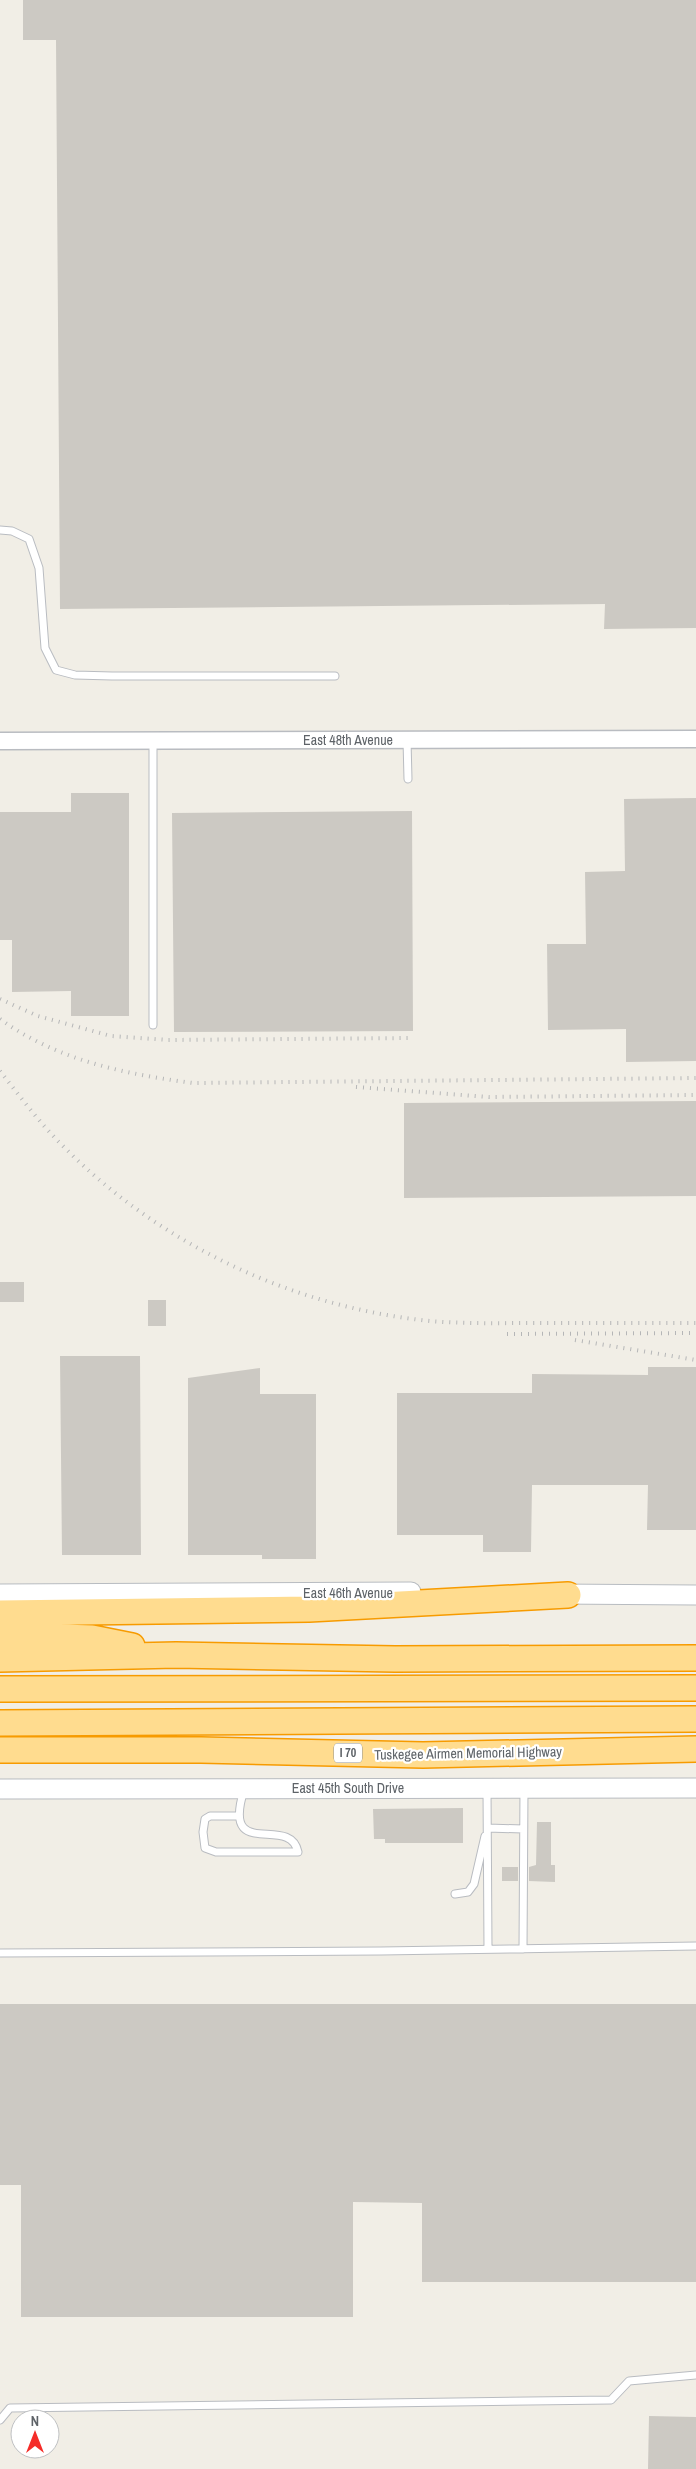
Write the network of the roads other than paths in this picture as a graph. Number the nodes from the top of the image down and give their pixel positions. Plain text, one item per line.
1 (0, 530) edge
2 (335, 676) dead end
3 (153, 740) junction
4 (407, 740) junction
5 (696, 740) edge
6 (0, 741) edge
7 (408, 779) dead end
8 (153, 1025) dead end
9 (0, 1594) edge
10 (568, 1595) junction
11 (696, 1595) edge
12 (0, 1613) edge
13 (0, 1635) edge
14 (176, 1656) junction
15 (0, 1658) edge
16 (696, 1658) edge
17 (696, 1688) edge
18 (0, 1689) edge
19 (696, 1719) edge
20 (0, 1723) edge
21 (696, 1748) edge
22 (0, 1750) edge
23 (487, 1787) junction
24 (524, 1787) junction
25 (244, 1788) junction
26 (696, 1788) edge
27 (0, 1790) edge
28 (238, 1816) junction
29 (488, 1828) junction
30 (524, 1829) junction
31 (455, 1894) dead end
32 (696, 1946) edge
33 (488, 1949) junction
34 (523, 1949) junction
35 (0, 1953) edge
36 (696, 2375) edge
37 (0, 2420) edge

1 - 2 lane
3 - 4 street, East 48th Avenue
3 - 6 street, East 48th Avenue
3 - 8 lane
4 - 5 street, East 48th Avenue
4 - 7 lane
9 - 10 main road, East 46th Avenue
10 - 11 main road, East 46th Avenue
10 - 12 highway
13 - 14 highway
14 - 15 highway
14 - 16 highway
17 - 18 highway
19 - 20 highway
21 - 22 highway, Tuskegee Airmen Memorial Highway / I 70
23 - 24 main road, East 45th South Drive
23 - 25 main road, East 45th South Drive
23 - 29 lane
24 - 26 main road, East 45th South Drive
24 - 30 lane
25 - 27 main road, East 45th South Drive
25 - 28 lane
28 - 28 lane
29 - 30 lane
29 - 31 lane
29 - 33 lane
30 - 34 lane
32 - 34 lane
33 - 34 lane
33 - 35 lane
36 - 37 lane

